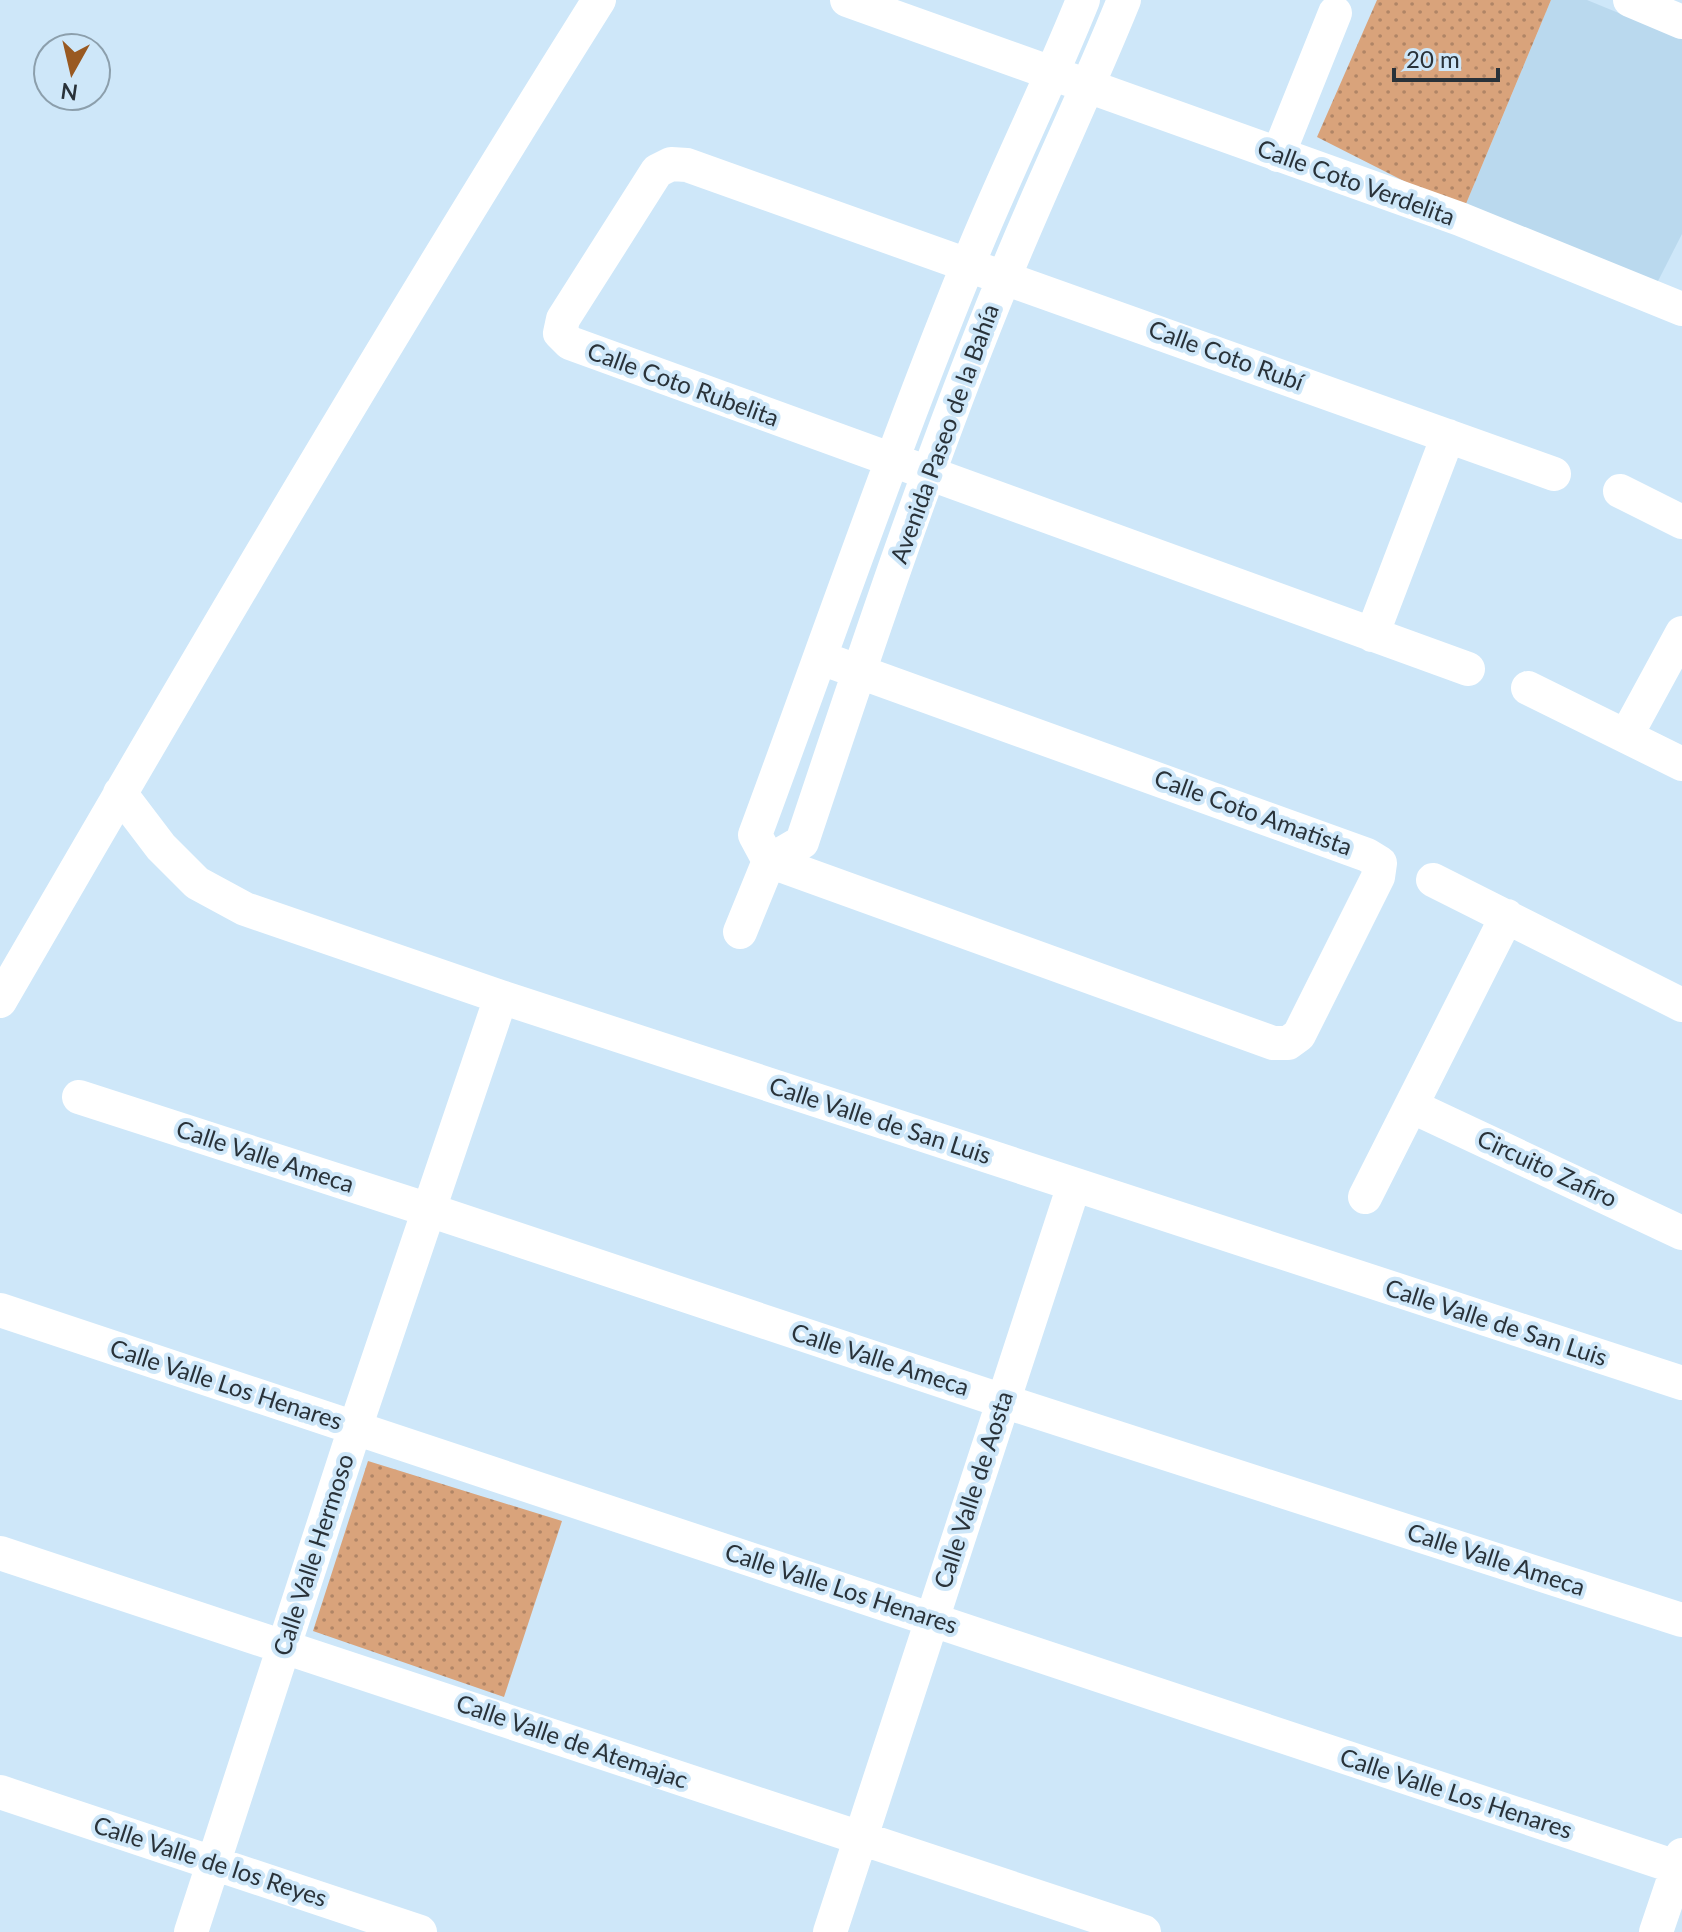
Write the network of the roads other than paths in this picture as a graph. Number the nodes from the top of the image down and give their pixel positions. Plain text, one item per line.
1 (599, 0) edge
2 (847, 0) edge
3 (1083, 0) edge
4 (1124, 0) edge
5 (1630, 0) edge
6 (1335, 13) dead end
7 (1682, 22) edge
8 (1053, 74) junction
9 (1089, 87) junction
10 (1278, 155) junction
11 (968, 264) junction
12 (1004, 277) junction
13 (1670, 304) edge
14 (1448, 436) junction
15 (891, 461) junction
16 (1554, 474) dead end
17 (929, 475) junction
18 (1620, 491) dead end
19 (1682, 522) edge
20 (1682, 633) edge
21 (1372, 635) junction
22 (821, 658) junction
23 (1468, 669) dead end
24 (859, 670) junction
25 (1528, 688) dead end
26 (1626, 736) junction
27 (1682, 764) edge
28 (120, 793) junction
29 (769, 861) junction
30 (1433, 880) dead end
31 (1507, 916) junction
32 (740, 932) dead end
33 (501, 997) junction
34 (0, 1001) edge
35 (1682, 1005) edge
36 (79, 1097) dead end
37 (1411, 1106) junction
38 (1074, 1185) junction
39 (1365, 1197) dead end
40 (429, 1210) junction
41 (1682, 1233) edge
42 (0, 1310) edge
43 (1682, 1383) edge
44 (1003, 1401) junction
45 (355, 1428) junction
46 (0, 1553) edge
47 (932, 1619) junction
48 (1682, 1620) edge
49 (284, 1645) junction
50 (0, 1792) edge
51 (861, 1839) junction
52 (213, 1863) junction
53 (1681, 1864) edge
54 (191, 1932) edge
55 (420, 1932) edge
56 (830, 1932) edge
57 (1144, 1932) edge
58 (1656, 1932) edge

1 - 28 street
2 - 8 street, Calle Coto Verdelita
3 - 8 street, Avenida Paseo de la Bahía
4 - 9 street, Avenida Paseo de la Bahía
5 - 7 street
6 - 10 street
8 - 9 street, Calle Coto Verdelita
8 - 11 street, Avenida Paseo de la Bahía
9 - 10 street, Calle Coto Verdelita
9 - 12 street, Avenida Paseo de la Bahía
10 - 13 street, Calle Coto Verdelita
11 - 12 street, Calle Coto Rubí
11 - 15 street, Avenida Paseo de la Bahía
11 - 15 street, Calle Coto Rubelita
12 - 14 street, Calle Coto Rubí
12 - 17 street, Avenida Paseo de la Bahía
14 - 16 street, Calle Coto Rubí
14 - 21 street
15 - 17 street
15 - 22 street, Avenida Paseo de la Bahía
17 - 21 street
17 - 24 street, Avenida Paseo de la Bahía
18 - 19 street
20 - 26 street
21 - 23 street
22 - 24 street, Calle Coto Amatista
22 - 29 street, Avenida Paseo de la Bahía
24 - 29 street, Avenida Paseo de la Bahía
24 - 29 street, Calle Coto Amatista
25 - 26 street
26 - 27 street
28 - 33 street, Calle Valle de San Luis
28 - 34 street
29 - 32 street
30 - 31 street
31 - 35 street
31 - 37 street
33 - 38 street, Calle Valle de San Luis
33 - 40 street, Calle Valle Hermoso
36 - 40 street, Calle Valle Ameca
37 - 39 street
37 - 41 street, Circuito Zafiro
38 - 43 street, Calle Valle de San Luis
38 - 44 street, Calle Valle de Aosta
40 - 44 street, Calle Valle Ameca
40 - 45 street, Calle Valle Hermoso
42 - 45 street, Calle Valle Los Henares
44 - 47 street, Calle Valle de Aosta
44 - 48 street, Calle Valle Ameca
45 - 47 street, Calle Valle Los Henares
45 - 49 street, Calle Valle Hermoso
46 - 49 street, Calle Valle de Atemajac
47 - 51 street, Calle Valle de Aosta
47 - 53 street, Calle Valle Los Henares
49 - 51 street, Calle Valle de Atemajac
49 - 52 street, Calle Valle Hermoso
50 - 52 street, Calle Valle de los Reyes
51 - 56 street, Calle Valle de Aosta
51 - 57 street, Calle Valle de Atemajac
52 - 54 street, Calle Valle Hermoso
52 - 55 street, Calle Valle de los Reyes
53 - 58 street

